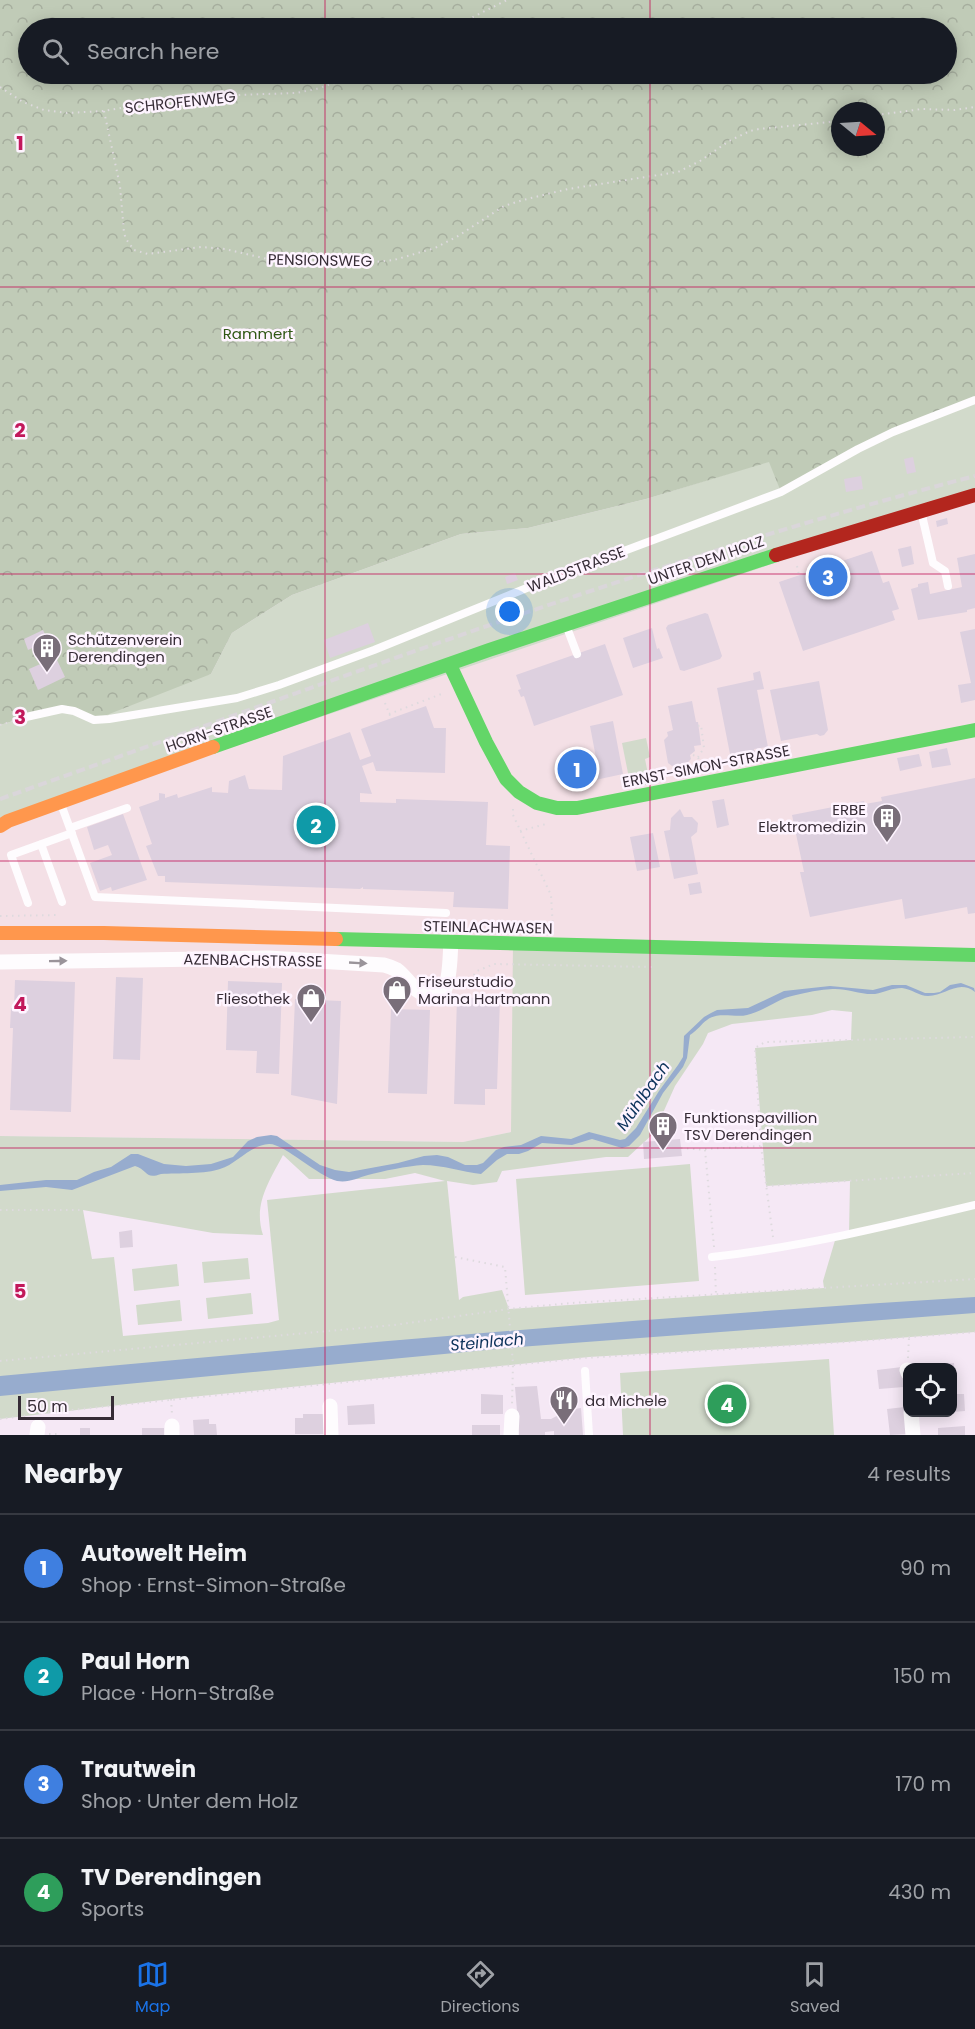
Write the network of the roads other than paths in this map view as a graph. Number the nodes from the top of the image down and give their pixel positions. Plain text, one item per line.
1 (975, 400) edge
2 (975, 495) edge
3 (921, 510) junction
4 (948, 586) dead end
5 (566, 624) junction
6 (577, 654) dead end
7 (450, 664) junction
8 (26, 717) road end
9 (975, 730) edge
10 (61, 802) junction
11 (127, 808) dead end
12 (0, 826) edge
13 (71, 830) junction
14 (41, 843) junction
15 (62, 902) dead end
16 (28, 903) dead end
17 (446, 913) dead end
18 (0, 933) edge
19 (451, 942) junction
20 (975, 955) edge
21 (0, 962) edge
22 (975, 1206) edge
23 (714, 1256) road end
24 (585, 1371) dead end
25 (330, 1406) dead end
26 (512, 1416) road end
27 (911, 1417) edge
28 (331, 1435) edge
29 (511, 1435) edge
30 (589, 1435) edge
31 (913, 1435) edge

1 - 8 lane, WALDSTRASSE
2 - 3 street, UNTER DEM HOLZ
3 - 4 lane
3 - 5 street, UNTER DEM HOLZ
5 - 6 lane
5 - 7 street, UNTER DEM HOLZ
7 - 9 street, ERNST-SIMON-STRASSE
7 - 10 street, HORN-STRASSE
10 - 12 street, HORN-STRASSE
10 - 13 lane
11 - 13 lane
13 - 14 lane
13 - 17 lane
14 - 15 lane
14 - 16 lane
18 - 19 street, STEINLACHWASEN
19 - 20 street, STEINLACHWASEN
21 -> 19 street, AZENBACHSTRASSE
22 - 23 lane
24 - 30 lane
25 - 28 street
26 - 29 street
27 - 31 street

